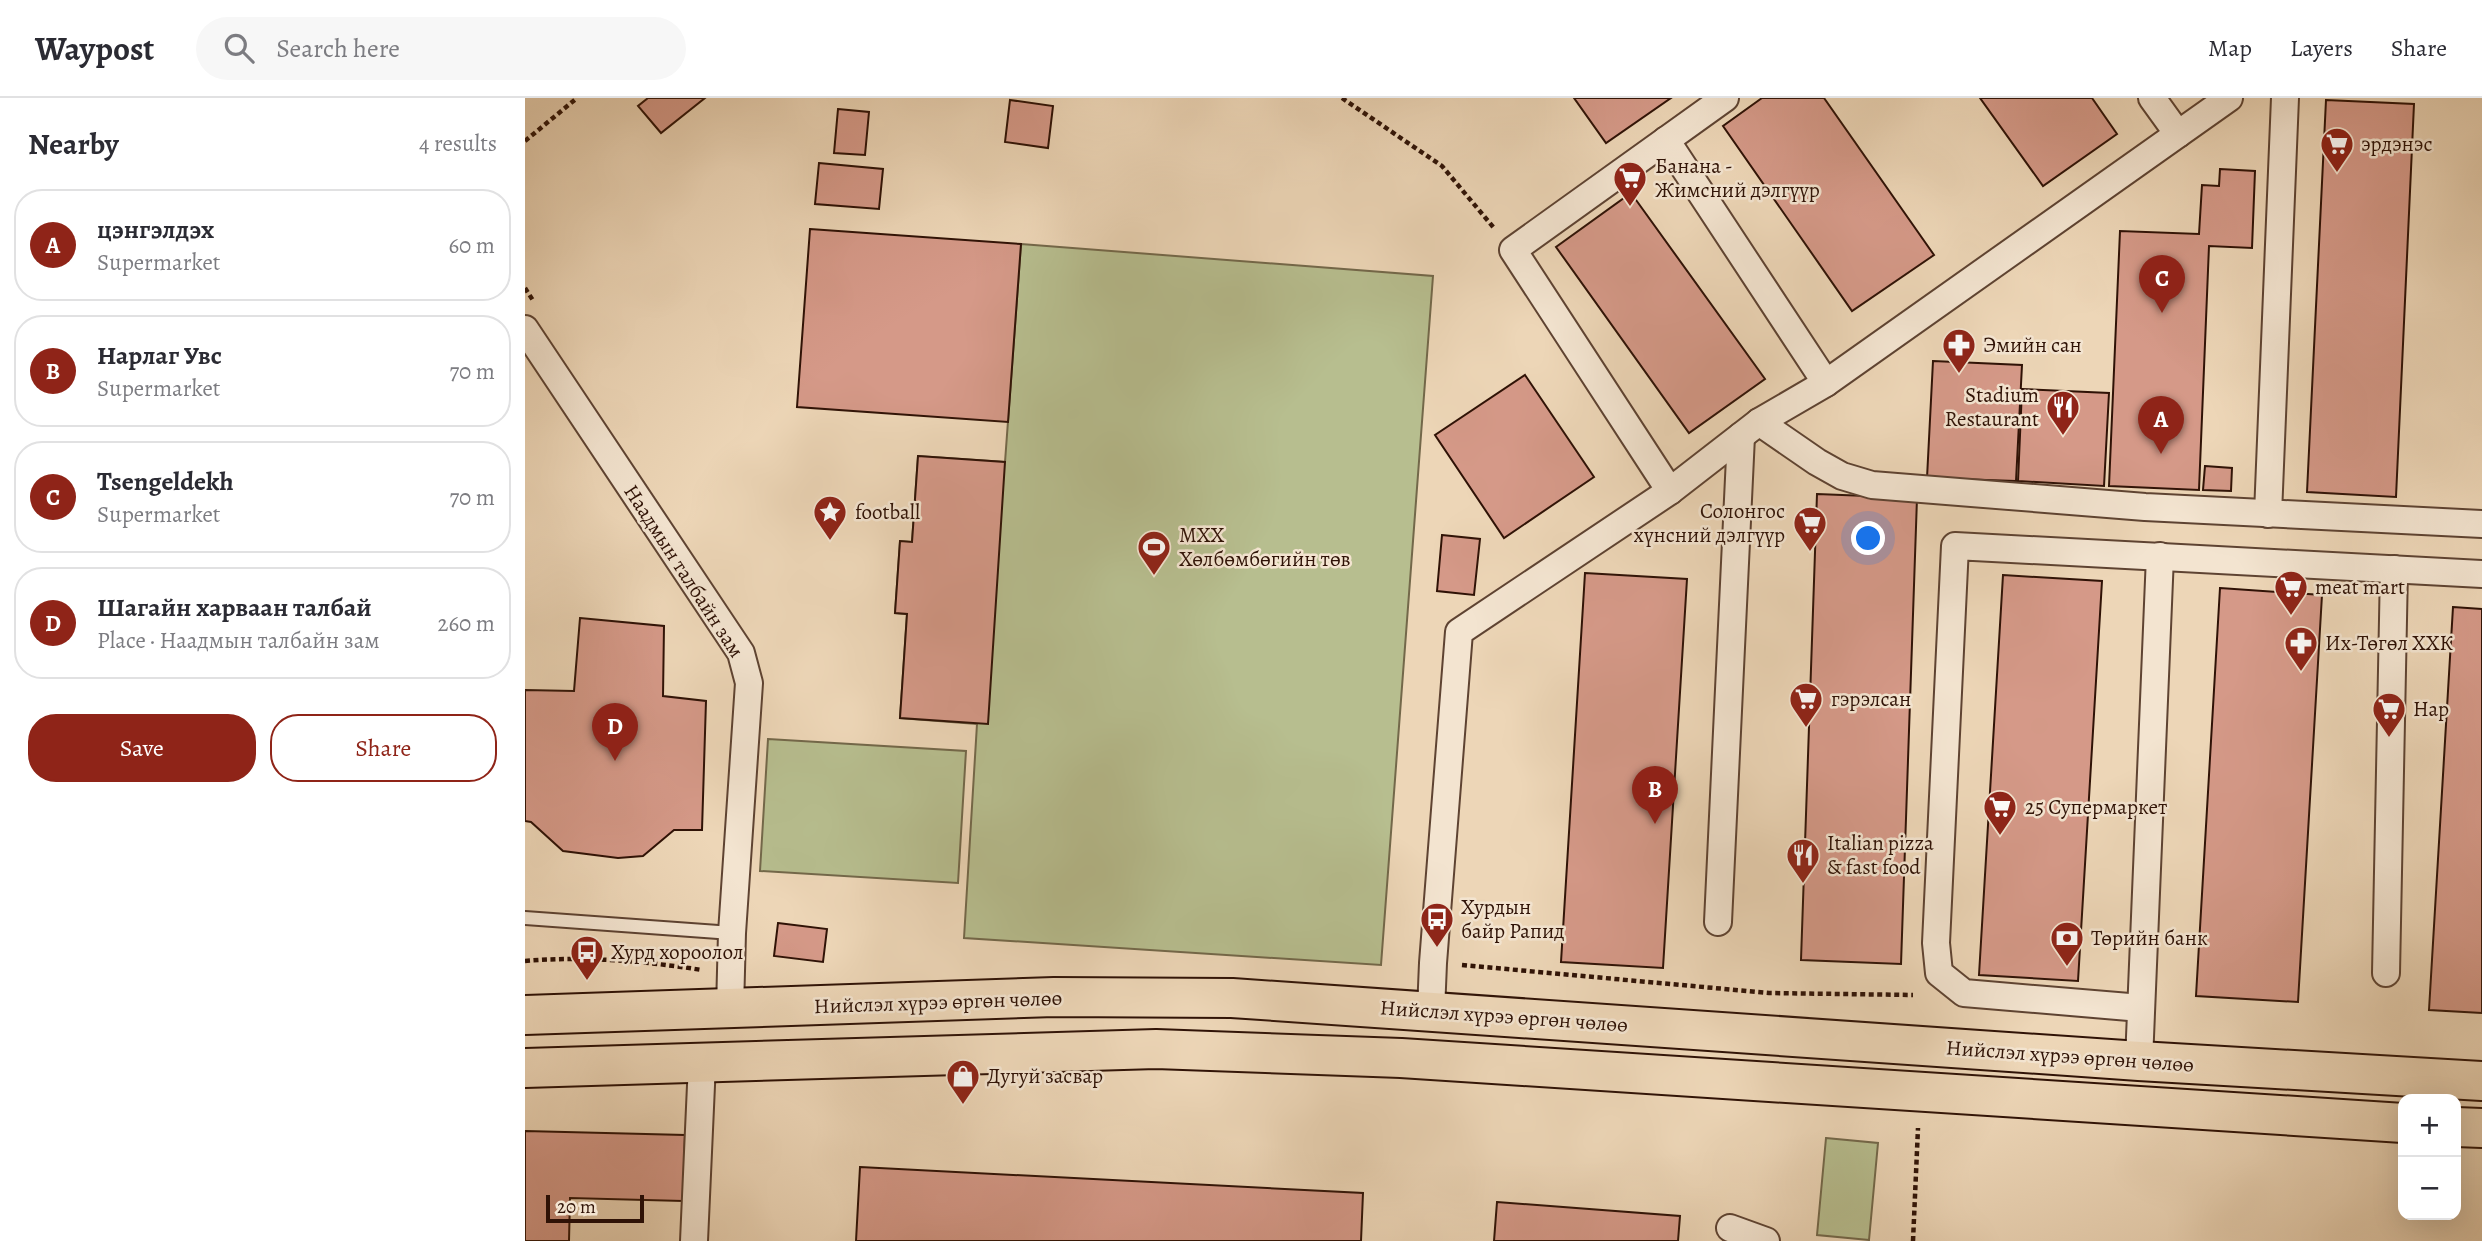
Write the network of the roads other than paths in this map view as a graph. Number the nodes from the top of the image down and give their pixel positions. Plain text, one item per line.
1 (1725, 98) edge
2 (2152, 98) edge
3 (2229, 98) edge
4 (2285, 98) edge
5 (2178, 134) junction
6 (1666, 140) junction
7 (525, 329) edge
8 (1826, 383) junction
9 (1750, 429) junction
10 (1670, 491) junction
11 (2268, 514) junction
12 (2482, 524) edge
13 (2160, 556) junction
14 (2394, 569) junction
15 (2482, 574) edge
16 (525, 918) edge
17 (1718, 922) dead end
18 (732, 933) junction
19 (2386, 973) dead end
20 (1105, 997) junction
21 (2141, 1008) junction
22 (730, 1010) junction
23 (1431, 1011) junction
24 (525, 1015) edge
25 (1106, 1051) junction
26 (2139, 1061) junction
27 (702, 1063) junction
28 (525, 1068) edge
29 (2482, 1081) edge
30 (2398, 1123) edge
31 (2461, 1126) edge
32 (2482, 1128) edge
33 (1730, 1228) dead end
34 (694, 1241) edge
35 (1766, 1241) edge

1 - 6 street
2 - 5 street
3 - 5 street
4 - 11 street
5 - 8 street
6 - 8 street
6 - 10 street
7 - 18 street, Наадмын талбайн зам
8 - 9 street
9 - 10 street
9 - 11 street
9 - 17 street
10 - 23 street
11 - 12 street
13 - 14 street
13 - 21 street
13 - 21 street
14 - 15 street
14 - 19 street
16 - 18 lane
18 - 22 street, Наадмын талбайн зам
20 - 22 main road, Нийслэл хүрээ өргөн чөлөө
20 - 23 main road, Нийслэл хүрээ өргөн чөлөө
20 - 25 main road
21 - 26 street
22 - 24 main road, Нийслэл хүрээ өргөн чөлөө
23 - 26 main road, Нийслэл хүрээ өргөн чөлөө
25 - 27 main road, Нийслэл хүрээ өргөн чөлөө
25 - 30 main road, Нийслэл хүрээ өргөн чөлөө
26 - 29 main road, Нийслэл хүрээ өргөн чөлөө
27 - 28 main road, Нийслэл хүрээ өргөн чөлөө
27 - 34 street
31 - 32 main road
33 - 35 street

